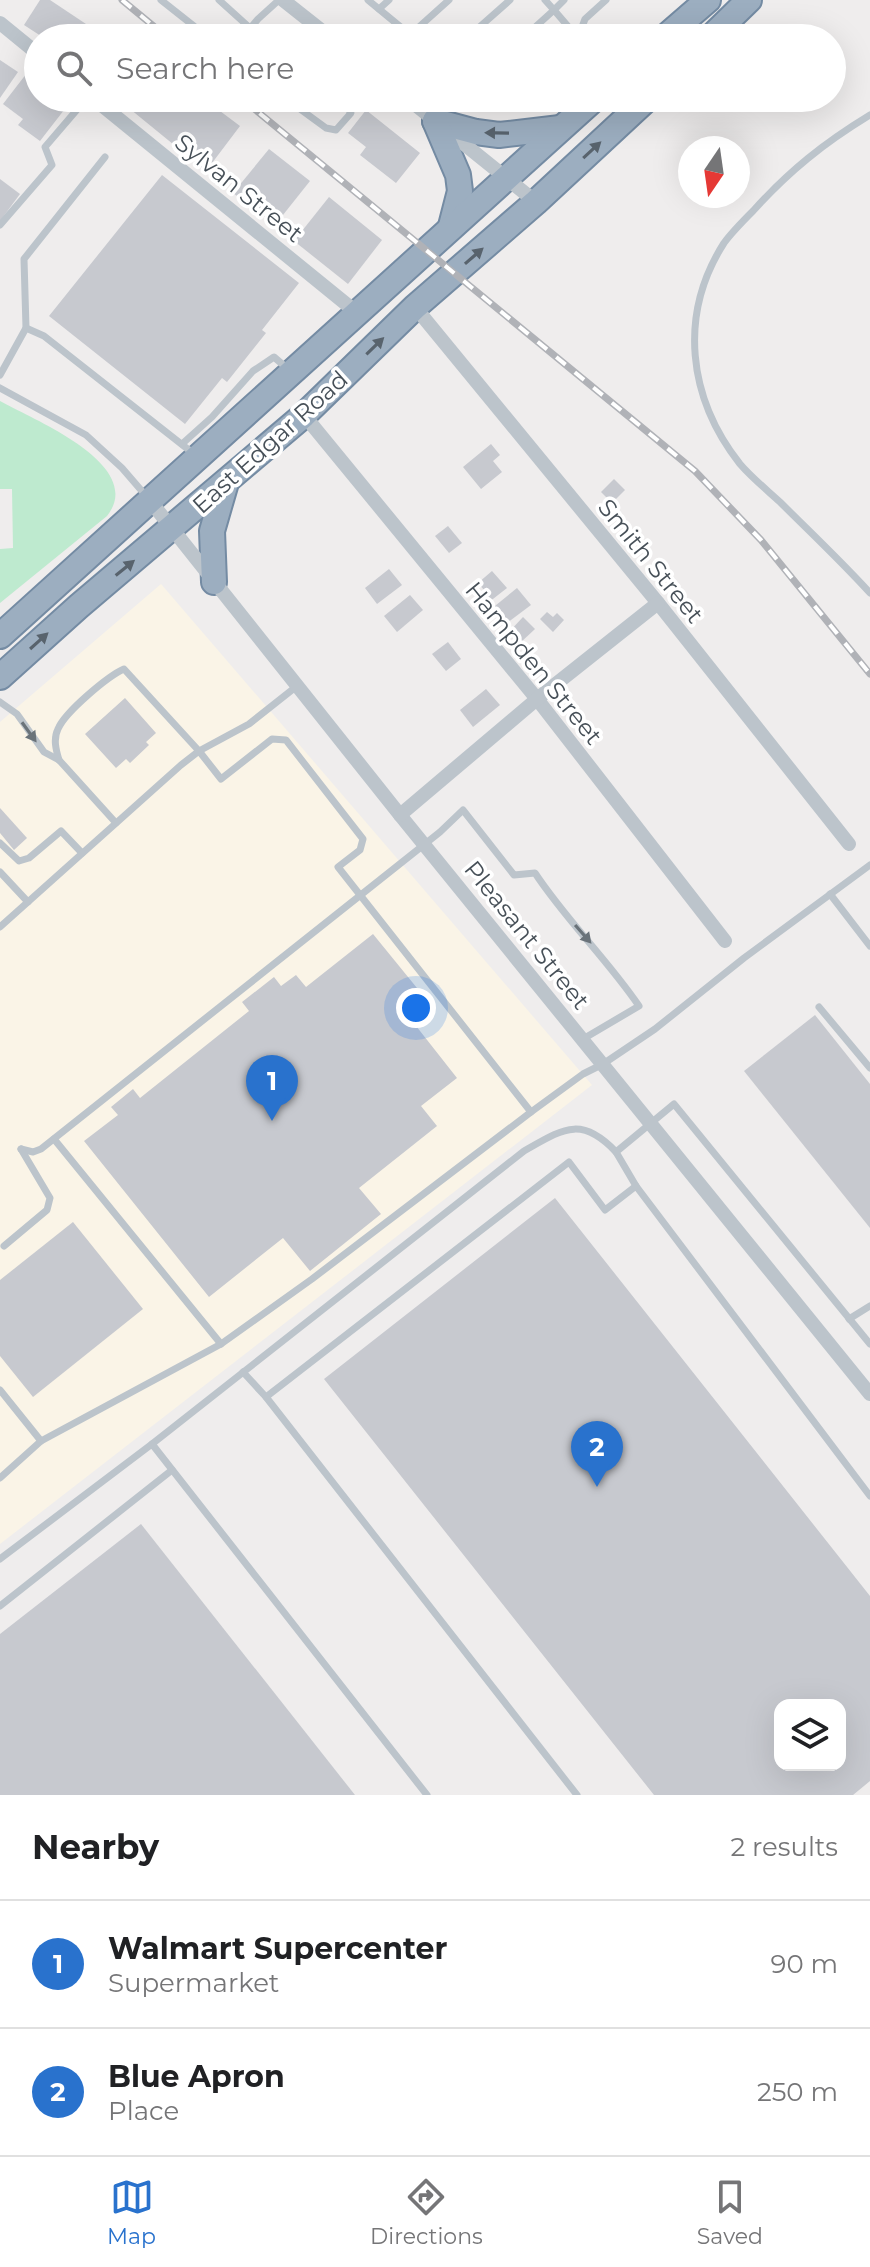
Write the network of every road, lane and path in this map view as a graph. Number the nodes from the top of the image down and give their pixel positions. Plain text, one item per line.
1 (161, 0) edge
2 (219, 0) edge
3 (281, 0) edge
4 (368, 0) edge
5 (389, 0) edge
6 (449, 0) edge
7 (510, 0) edge
8 (545, 0) edge
9 (564, 0) edge
10 (606, 0) edge
11 (708, 0) edge
12 (749, 0) edge
13 (379, 9) junction
14 (554, 10) junction
15 (0, 23) edge
16 (191, 24) edge
17 (246, 24) edge
18 (254, 24) edge
19 (313, 24) edge
20 (397, 24) edge
21 (424, 24) edge
22 (483, 24) edge
23 (538, 24) edge
24 (566, 24) edge
25 (583, 24) edge
26 (680, 24) edge
27 (724, 24) edge
28 (24, 43) edge
29 (75, 112) edge
30 (110, 112) edge
31 (304, 112) edge
32 (350, 112) edge
33 (424, 112) edge
34 (579, 112) edge
35 (633, 112) edge
36 (870, 115) edge
37 (435, 121) junction
38 (560, 128) junction
39 (105, 157) dead end
40 (507, 176) junction
41 (536, 202) junction
42 (0, 225) edge
43 (451, 226) junction
44 (415, 307) junction
45 (356, 312) junction
46 (26, 328) junction
47 (0, 375) edge
48 (0, 388) edge
49 (304, 415) junction
50 (190, 451) junction
51 (225, 484) junction
52 (151, 502) junction
53 (172, 530) junction
54 (214, 582) junction
55 (870, 593) edge
56 (658, 603) junction
57 (0, 636) edge
58 (0, 677) edge
59 (297, 686) junction
60 (537, 699) junction
61 (0, 702) edge
62 (199, 751) junction
63 (59, 760) junction
64 (400, 815) junction
65 (116, 823) junction
66 (0, 843) edge
67 (424, 844) junction
68 (849, 844) dead end
69 (82, 853) junction
70 (870, 865) edge
71 (0, 872) edge
72 (359, 894) junction
73 (830, 894) junction
74 (28, 902) junction
75 (0, 927) edge
76 (725, 941) dead end
77 (870, 946) edge
78 (819, 1007) dead end
79 (583, 1039) junction
80 (603, 1064) junction
81 (870, 1068) edge
82 (531, 1112) junction
83 (651, 1123) junction
84 (54, 1139) junction
85 (616, 1152) junction
86 (636, 1186) junction
87 (4, 1246) dead end
88 (870, 1306) edge
89 (849, 1319) junction
90 (221, 1344) junction
91 (870, 1344) edge
92 (243, 1372) junction
93 (0, 1390) edge
94 (870, 1394) edge
95 (266, 1397) junction
96 (41, 1441) junction
97 (152, 1444) junction
98 (172, 1470) junction
99 (0, 1478) edge
100 (870, 1496) edge
101 (0, 1559) edge
102 (0, 1606) edge
103 (427, 1795) edge
104 (577, 1795) edge

1 - 16 lane
2 - 17 lane
3 - 18 lane
3 - 19 street
4 - 13 lane
5 - 13 lane
6 - 21 lane
7 - 22 lane
8 - 14 lane
9 - 14 lane
10 - 25 lane
11 - 26 highway
12 - 27 highway
13 - 20 lane
14 - 23 lane
14 - 24 lane
15 - 28 street
29 - 42 lane
30 - 45 street, Sylvan Street
31 - 32 lane
33 - 37 street
34 - 38 highway, East Edgar Road
41 -> 35 highway, East Edgar Road
36 - 55 lane
38 -> 37 highway
37 - 40 street
37 - 43 highway
38 - 40 highway, East Edgar Road
39 - 46 lane
40 - 41 street
40 - 43 highway, East Edgar Road
44 -> 41 highway, East Edgar Road
43 - 45 highway, East Edgar Road
49 -> 44 highway, East Edgar Road
44 - 56 street, Smith Street
45 - 50 highway, East Edgar Road
46 - 47 lane
46 - 50 lane
48 - 52 lane
49 - 51 highway, East Edgar Road
49 - 60 street, Hampden Street
50 - 52 highway, East Edgar Road
51 - 53 highway, East Edgar Road
51 - 54 highway
52 - 53 street, Pleasant Street
52 - 57 highway, East Edgar Road
53 - 54 street, Pleasant Street
58 -> 53 highway, East Edgar Road
54 - 59 street, Pleasant Street
56 - 60 street
56 - 68 street, Smith Street
59 - 62 lane
59 - 64 street, Pleasant Street
60 - 64 street
60 - 76 street, Hampden Street
61 -> 63 lane
62 - 63 lane
62 - 65 lane
62 - 72 lane
63 - 65 lane
64 - 67 street, Pleasant Street
65 - 69 lane
66 - 69 lane
67 - 72 lane
67 - 79 street, Pleasant Street
67 -> 79 lane
69 - 74 lane
70 - 73 lane
71 - 74 lane
72 - 82 lane
72 - 84 lane
73 - 77 lane
73 - 80 lane
74 - 75 lane
78 - 81 lane
79 - 80 street, Pleasant Street
80 - 82 lane
80 - 83 street, Pleasant Street
82 - 90 lane
83 - 85 lane
83 - 89 lane
83 - 94 street, Pleasant Street
84 - 87 lane
84 - 90 lane
85 - 86 lane
85 - 92 lane
86 - 95 lane
86 - 100 lane
88 - 89 lane
89 - 91 lane
90 - 96 lane
92 - 95 lane
92 - 97 lane
93 - 96 lane
95 - 104 lane
96 - 99 lane
97 - 98 lane
97 - 101 lane
98 - 102 lane
98 - 103 lane

